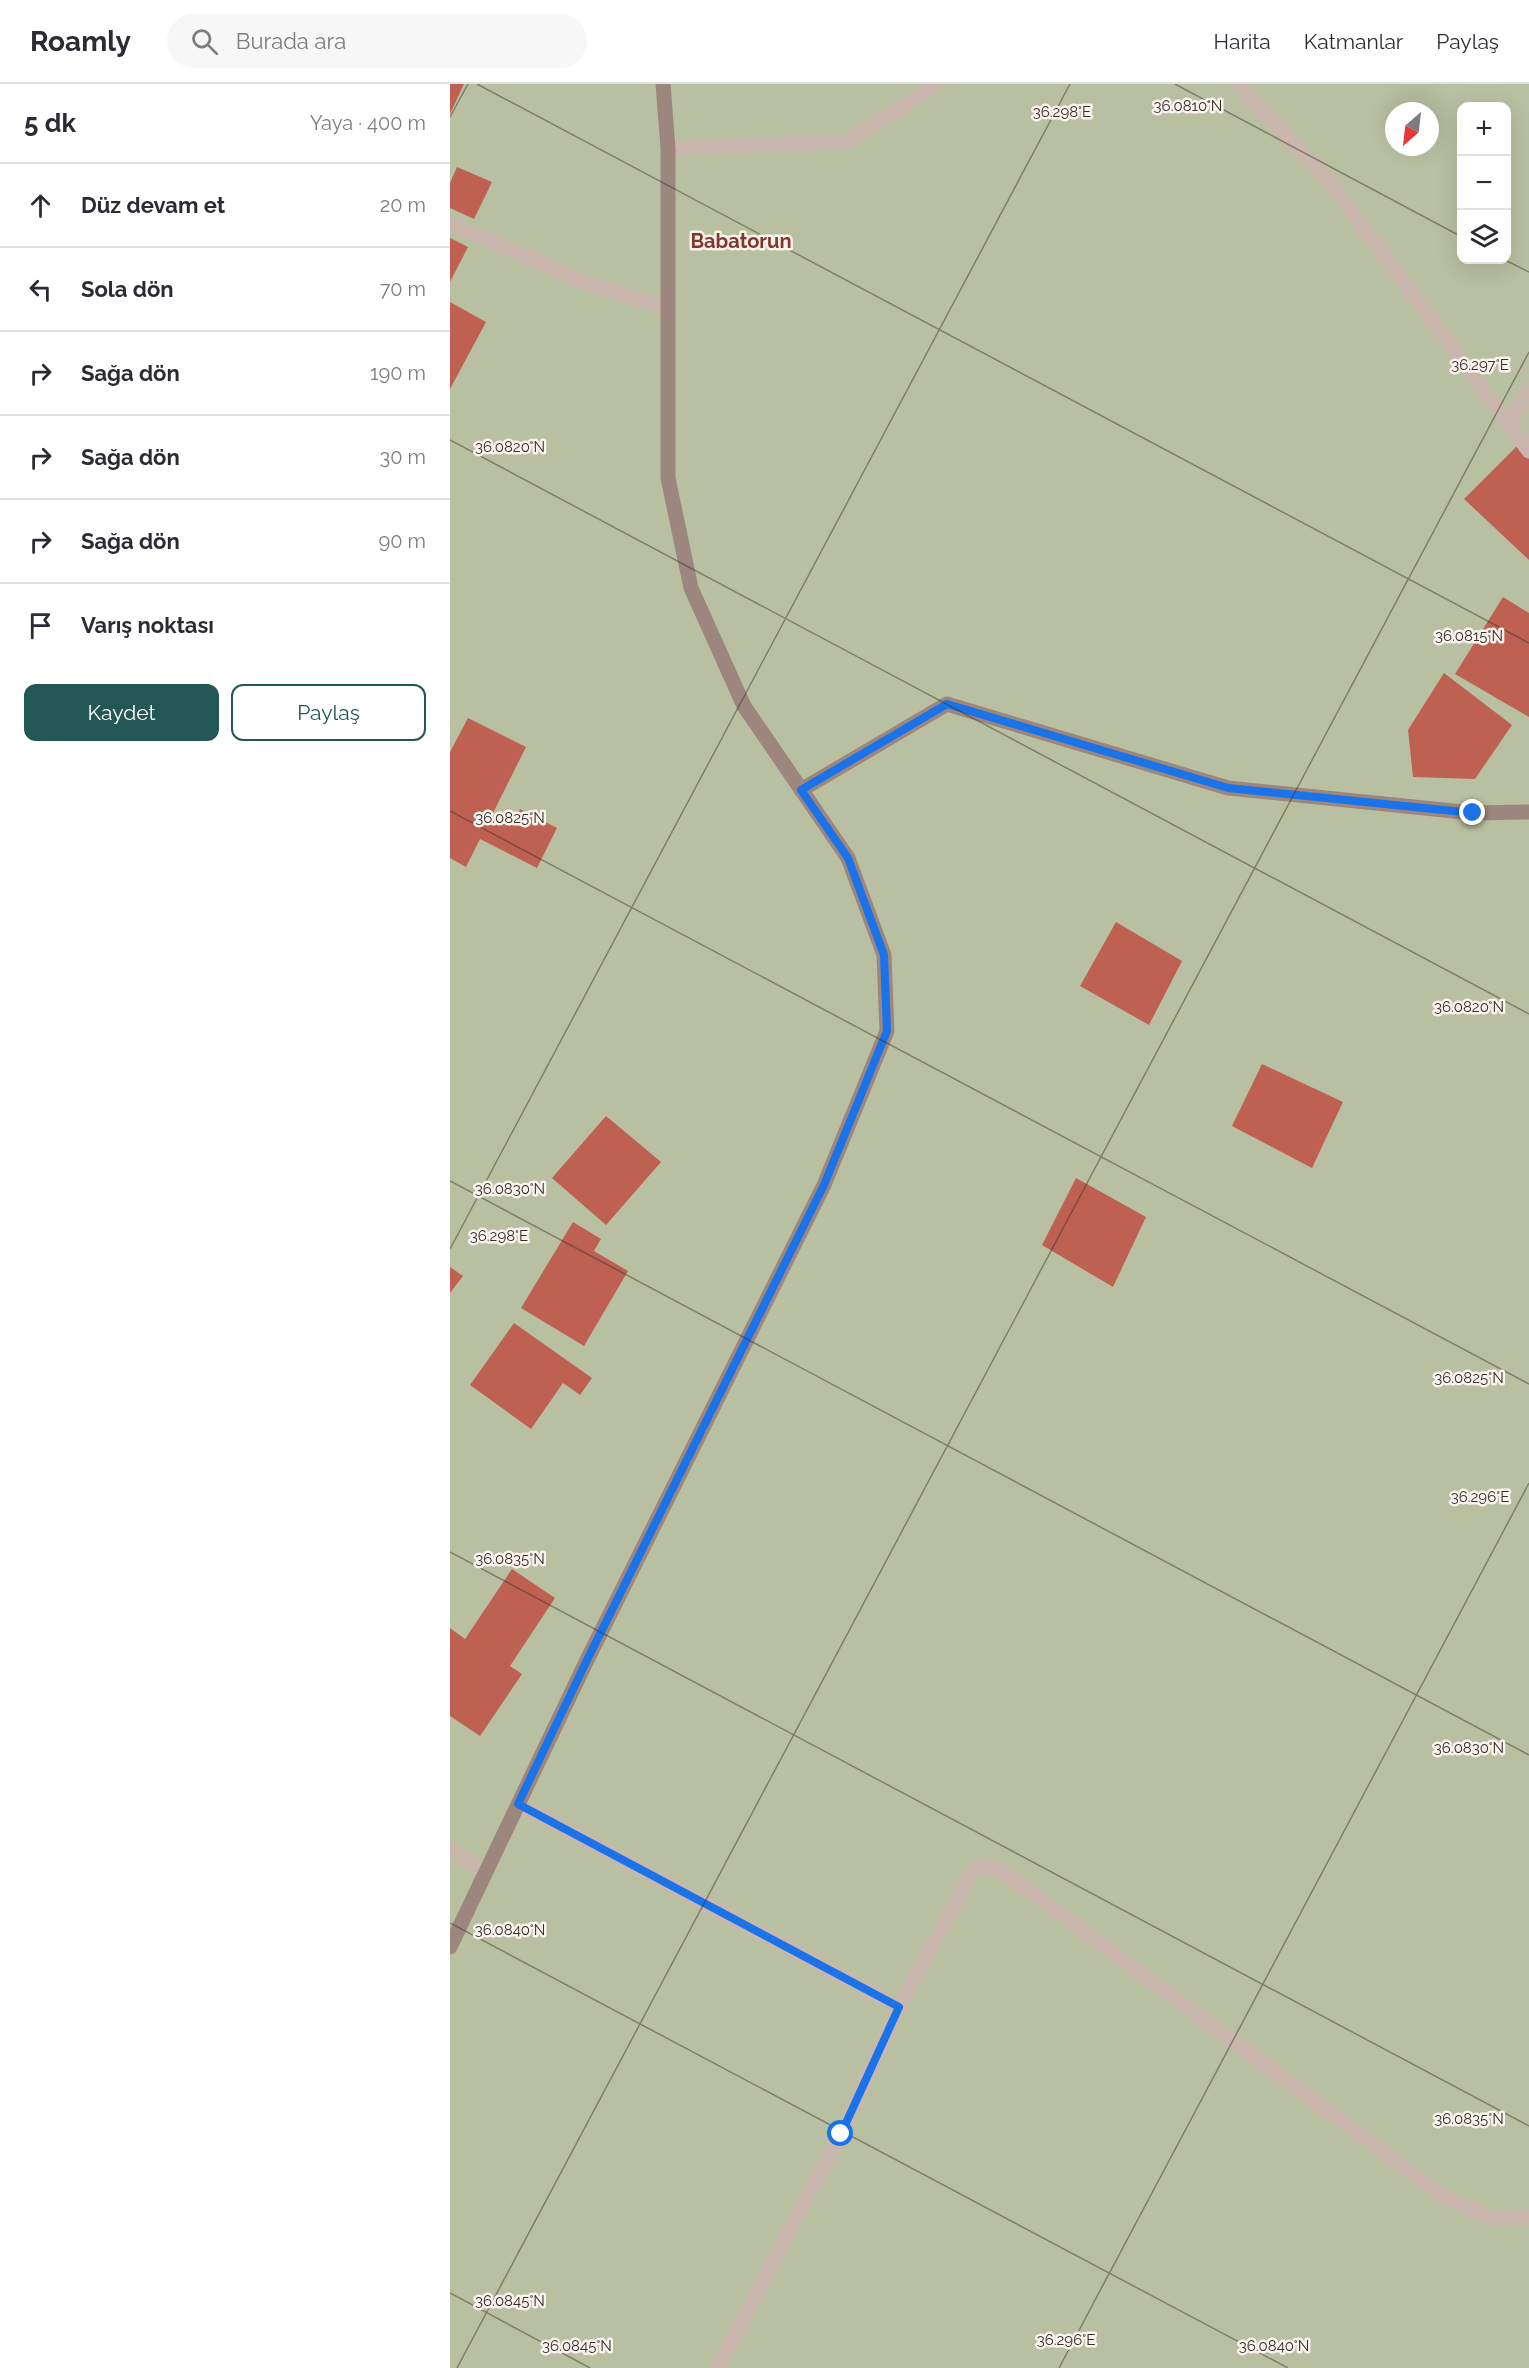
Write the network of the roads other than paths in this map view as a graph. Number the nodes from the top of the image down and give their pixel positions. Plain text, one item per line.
1 (663, 84) edge
2 (937, 84) edge
3 (1237, 84) edge
4 (668, 148) junction
5 (450, 224) edge
6 (668, 308) junction
7 (1529, 389) edge
8 (1509, 424) junction
9 (1529, 451) edge
10 (801, 790) junction
11 (1529, 812) edge
12 (518, 1804) junction
13 (450, 1849) edge
14 (485, 1873) junction
15 (450, 1947) edge
16 (899, 2007) junction
17 (1529, 2217) edge
18 (717, 2368) edge

1 - 4 street
2 - 4 street
3 - 8 street
4 - 6 street
5 - 6 street
6 - 10 street
7 - 8 street
8 - 9 street
10 - 11 street
10 - 12 street
12 - 14 street
12 - 16 street
13 - 14 street
14 - 15 street
16 - 17 street
16 - 18 street

